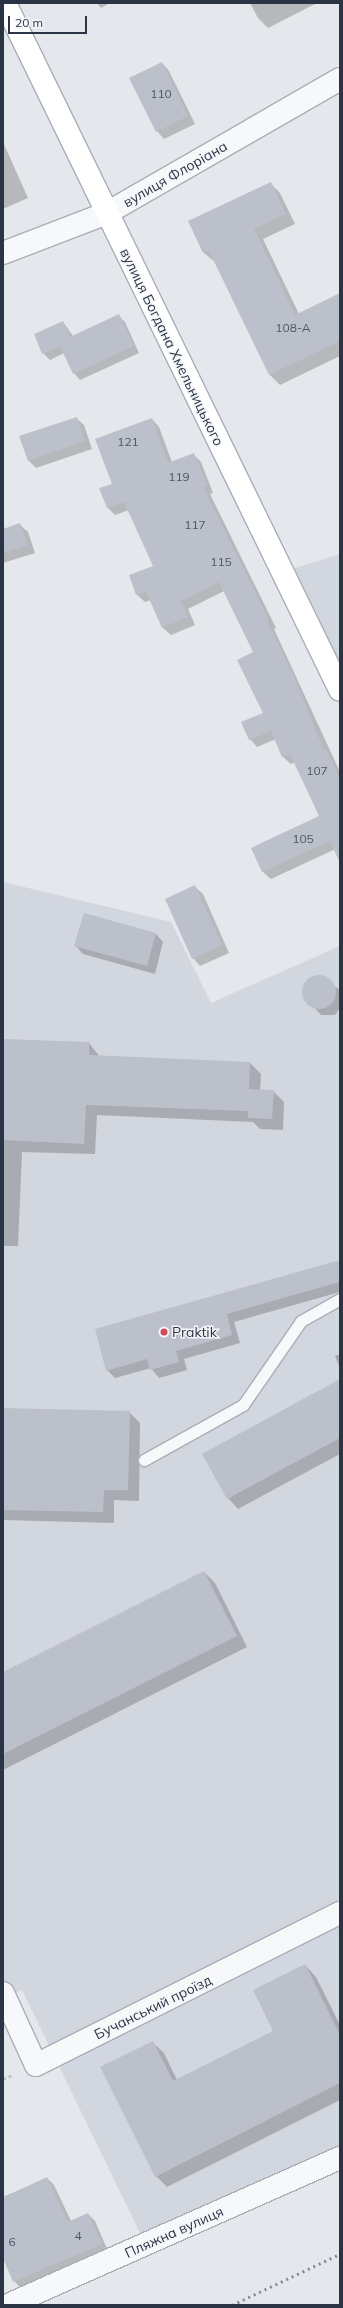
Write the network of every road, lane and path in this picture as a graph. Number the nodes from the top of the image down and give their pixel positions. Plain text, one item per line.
1 (5, 3) edge
2 (340, 79) edge
3 (108, 213) junction
4 (3, 253) edge
5 (340, 690) edge
6 (340, 1299) edge
7 (144, 1460) dead end
8 (340, 1913) edge
9 (3, 1993) edge
10 (340, 2158) edge
11 (8, 2305) edge

1 - 3 highway, вулиця Богдана Хмельницького
2 - 3 street, вулиця Флоріана
3 - 4 street, вулиця Флоріана
3 - 5 highway, вулиця Богдана Хмельницького
6 - 7 lane
8 - 9 street, Бучанський проїзд
10 - 11 street, Пляжна вулиця

